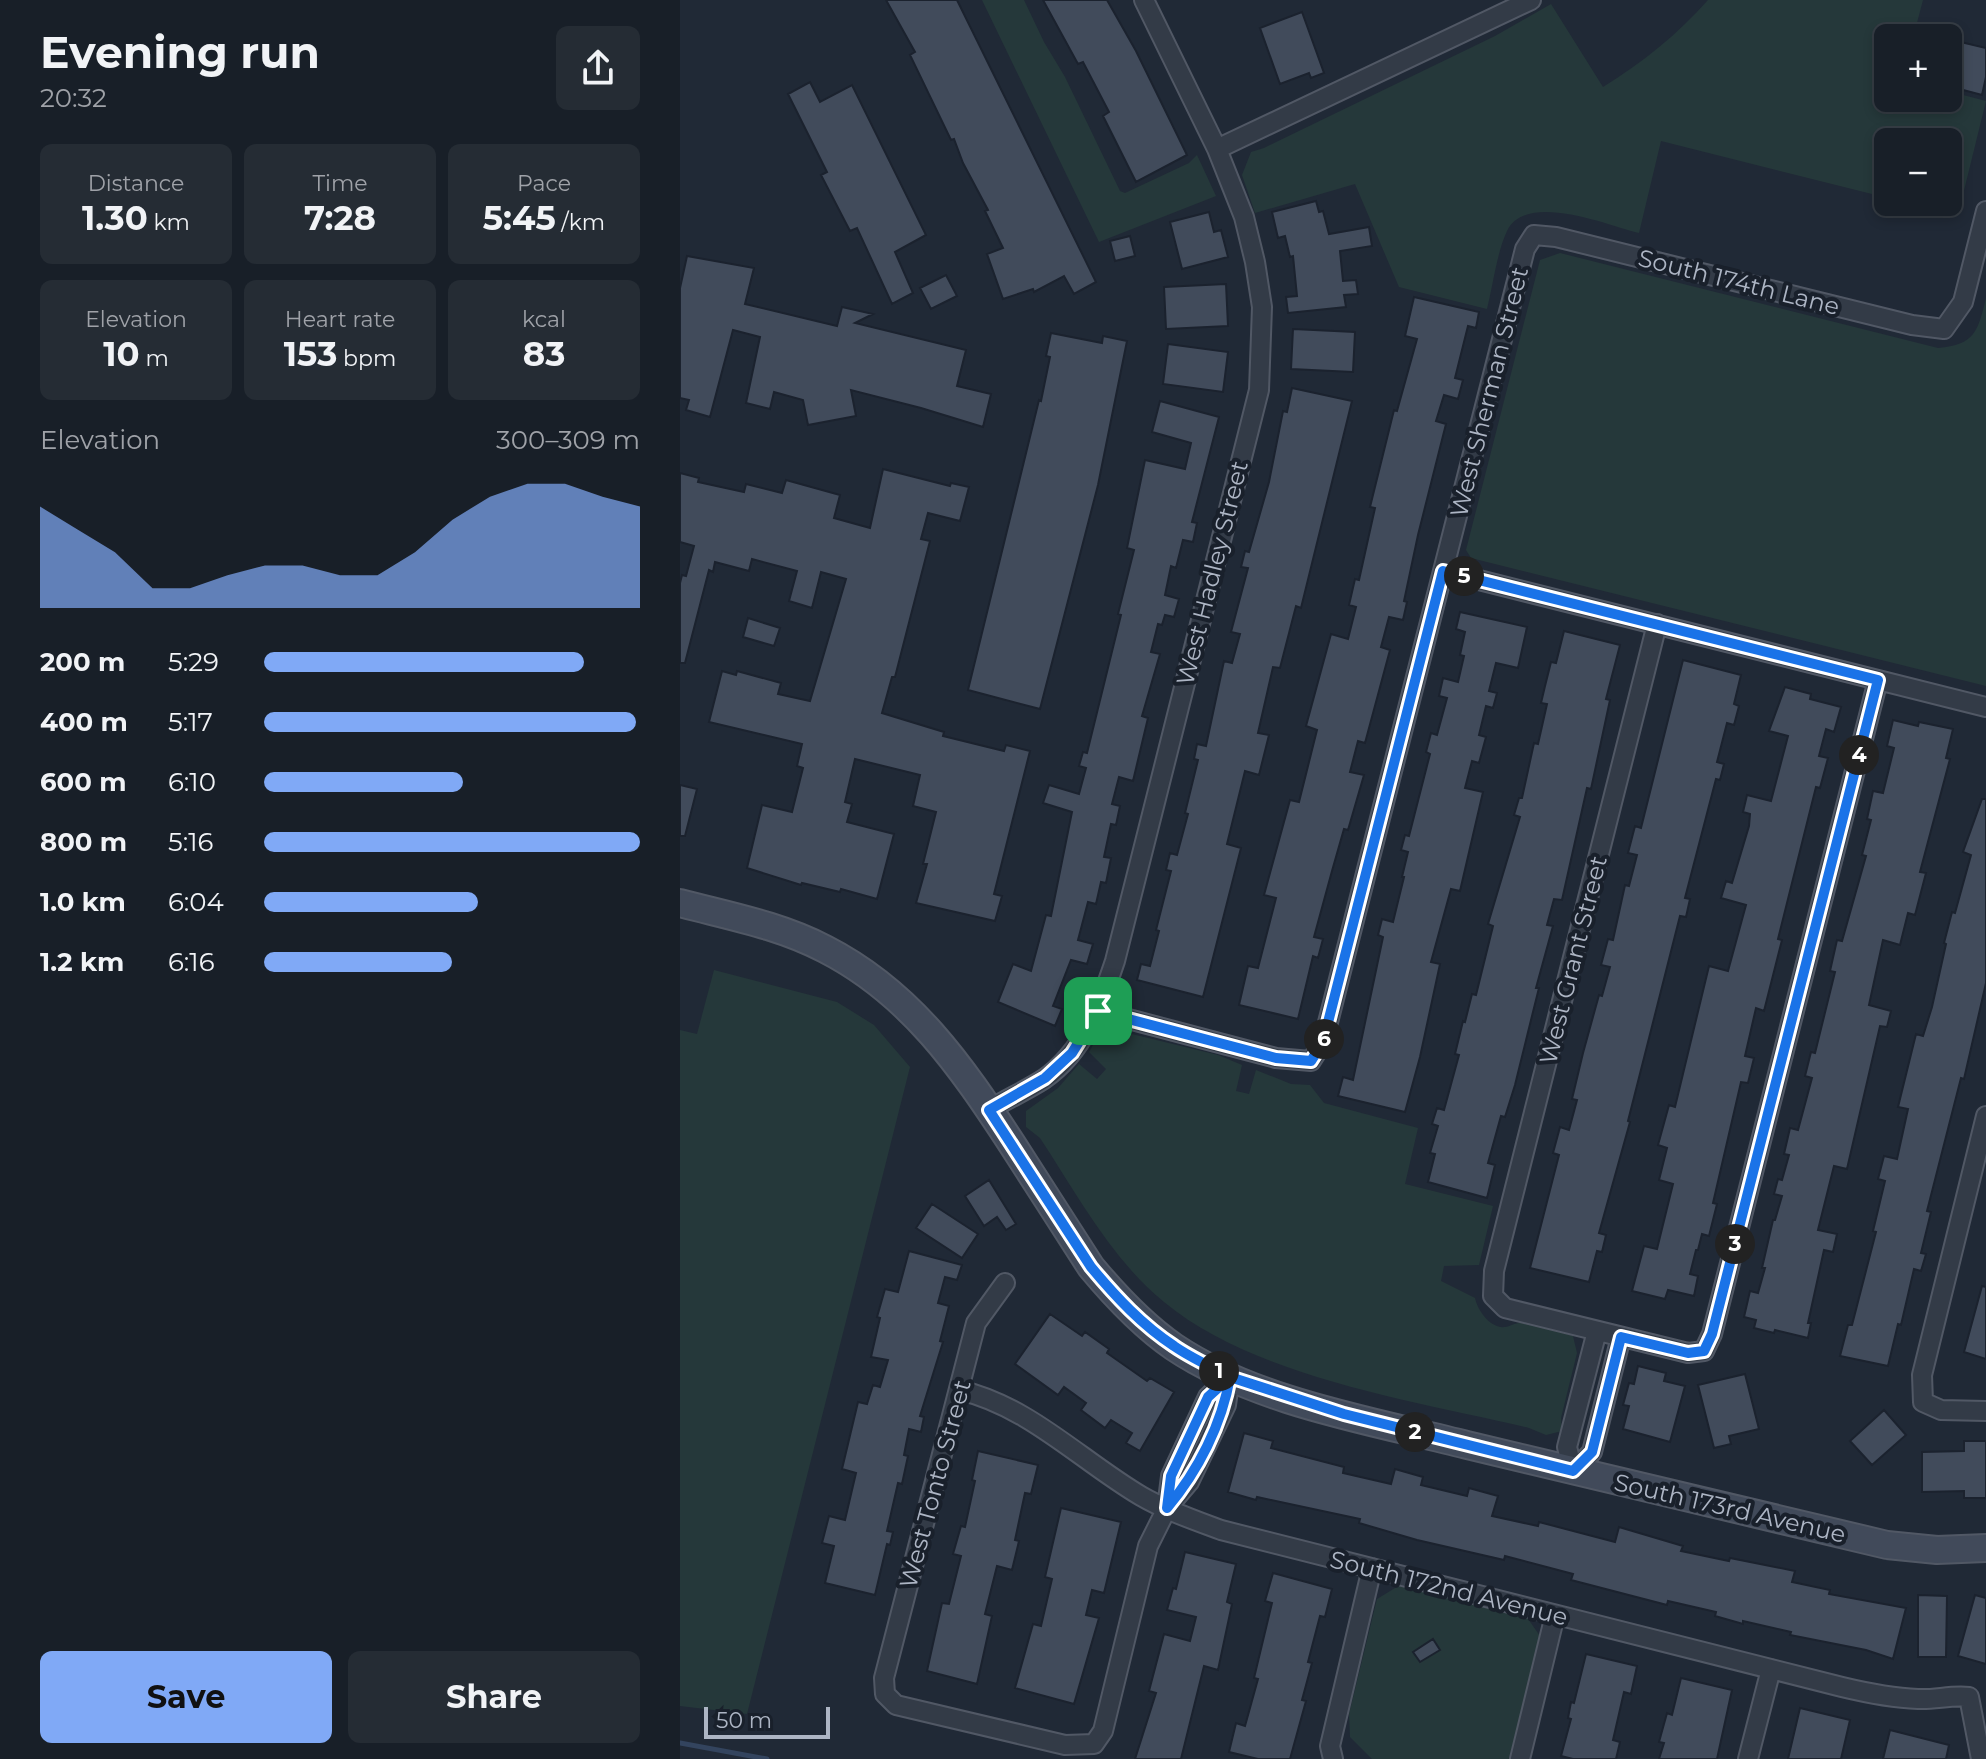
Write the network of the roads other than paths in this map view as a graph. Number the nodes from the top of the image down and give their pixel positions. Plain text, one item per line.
1 (1144, 0) edge
2 (1531, 0) edge
3 (1217, 149) junction
4 (1986, 211) edge
5 (1534, 235) joint
6 (1443, 571) junction
7 (1657, 624) junction
8 (1878, 680) junction
9 (1986, 707) edge
10 (680, 903) edge
11 (1098, 1011) junction
12 (989, 1110) junction
13 (1986, 1116) edge
14 (1005, 1283) dead end
15 (1597, 1331) junction
16 (1621, 1337) junction
17 (1230, 1377) junction
18 (959, 1390) junction
19 (1986, 1411) edge
20 (1573, 1471) junction
21 (1167, 1508) junction
22 (1986, 1548) edge
23 (1372, 1568) junction
24 (1555, 1615) junction
25 (1771, 1669) junction
26 (1333, 1759) edge
27 (1520, 1759) edge
28 (1748, 1759) edge
29 (1981, 1759) edge

1 - 3 street, West Hadley Street
2 - 3 street
3 - 11 street, West Hadley Street
4 - 5 street, South 174th Lane
5 - 6 street, West Sherman Street
6 - 7 street
6 - 11 street, West Sherman Street
7 - 8 street
7 - 15 street, West Grant Street
8 - 9 street
8 - 16 street
10 - 12 street, South 173rd Avenue
11 - 12 street, West Hadley Street
12 - 17 street, South 173rd Avenue
13 - 19 street
14 - 18 street, West Tonto Street
15 - 16 street
15 - 20 street
16 - 20 street
17 - 20 street, South 173rd Avenue
17 - 21 street
18 - 21 street, South 172nd Avenue
18 - 21 street, West Tonto Street
20 - 22 street, South 173rd Avenue
21 - 23 street, South 172nd Avenue
23 - 24 street, South 172nd Avenue
23 - 26 street
24 - 25 street, South 172nd Avenue
24 - 27 street
25 - 28 street
25 - 29 street, South 172nd Avenue

